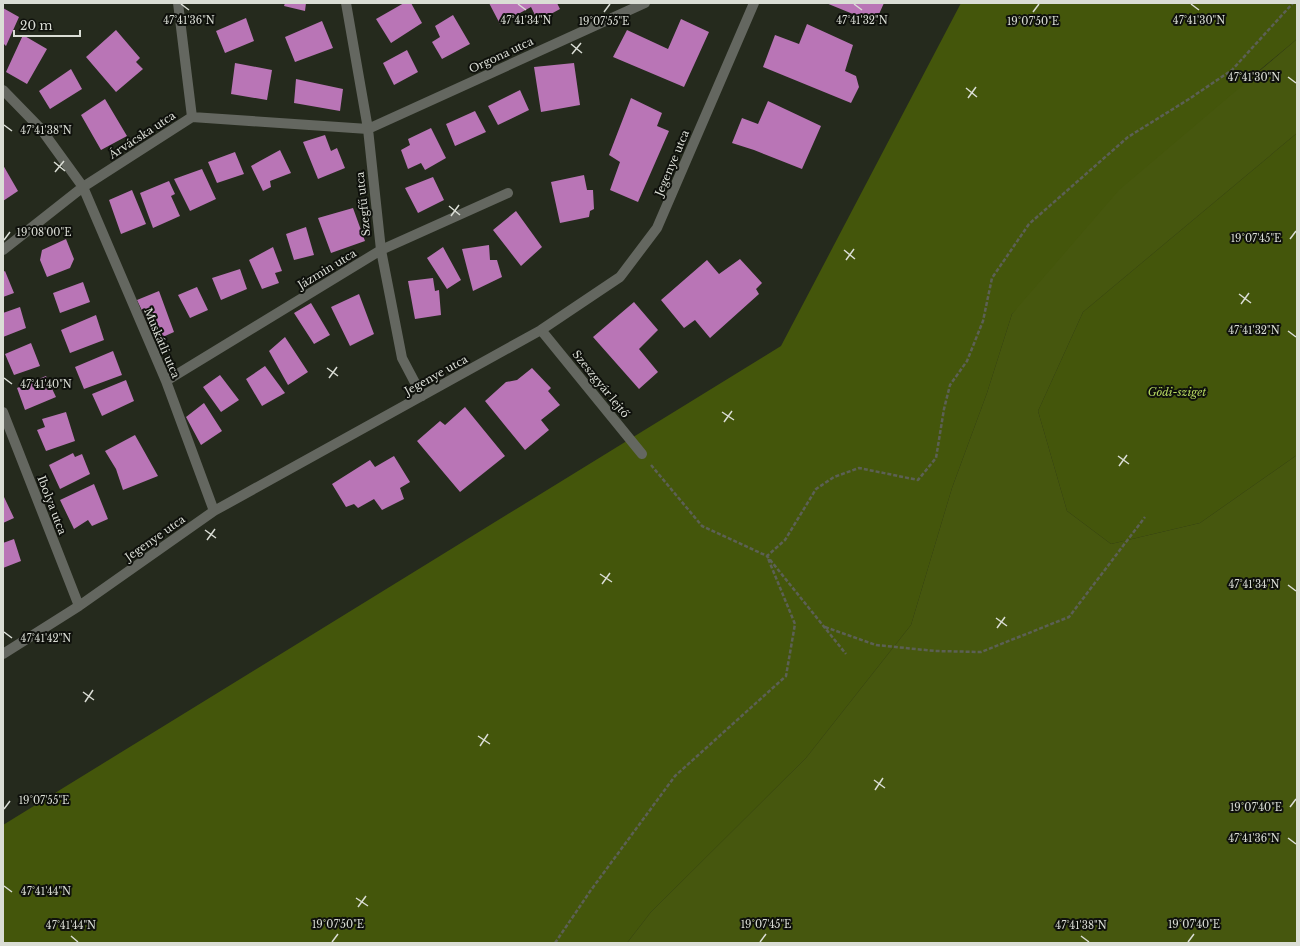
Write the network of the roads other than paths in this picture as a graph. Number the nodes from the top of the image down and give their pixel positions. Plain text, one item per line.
1 (178, 3) edge
2 (346, 3) edge
3 (644, 3) edge
4 (754, 3) edge
5 (3, 90) edge
6 (192, 117) junction
7 (368, 130) junction
8 (83, 187) junction
9 (508, 193) dead end
10 (3, 250) edge
11 (381, 250) junction
12 (541, 330) junction
13 (166, 381) junction
14 (422, 396) junction
15 (3, 412) edge
16 (642, 454) road end
17 (214, 511) junction
18 (79, 606) junction
19 (3, 654) edge

1 - 6 street
2 - 7 street, Szegfű utca
3 - 7 street, Orgona utca
4 - 12 street, Jegenye utca
5 - 8 street, Muskátli utca
6 - 7 street, Árvácska utca
6 - 8 street, Árvácska utca
7 - 11 street, Szegfű utca
8 - 10 street, Árvácska utca
8 - 13 street, Muskátli utca
9 - 11 street, Jázmin utca
11 - 13 street, Jázmin utca
11 - 14 street, Szegfű utca
12 - 14 street, Jegenye utca
12 - 16 street, Szeszgyár lejtő
13 - 17 street, Muskátli utca
14 - 17 street, Jegenye utca
15 - 18 street, Ibolya utca
17 - 18 street, Jegenye utca
18 - 19 street, Jegenye utca

